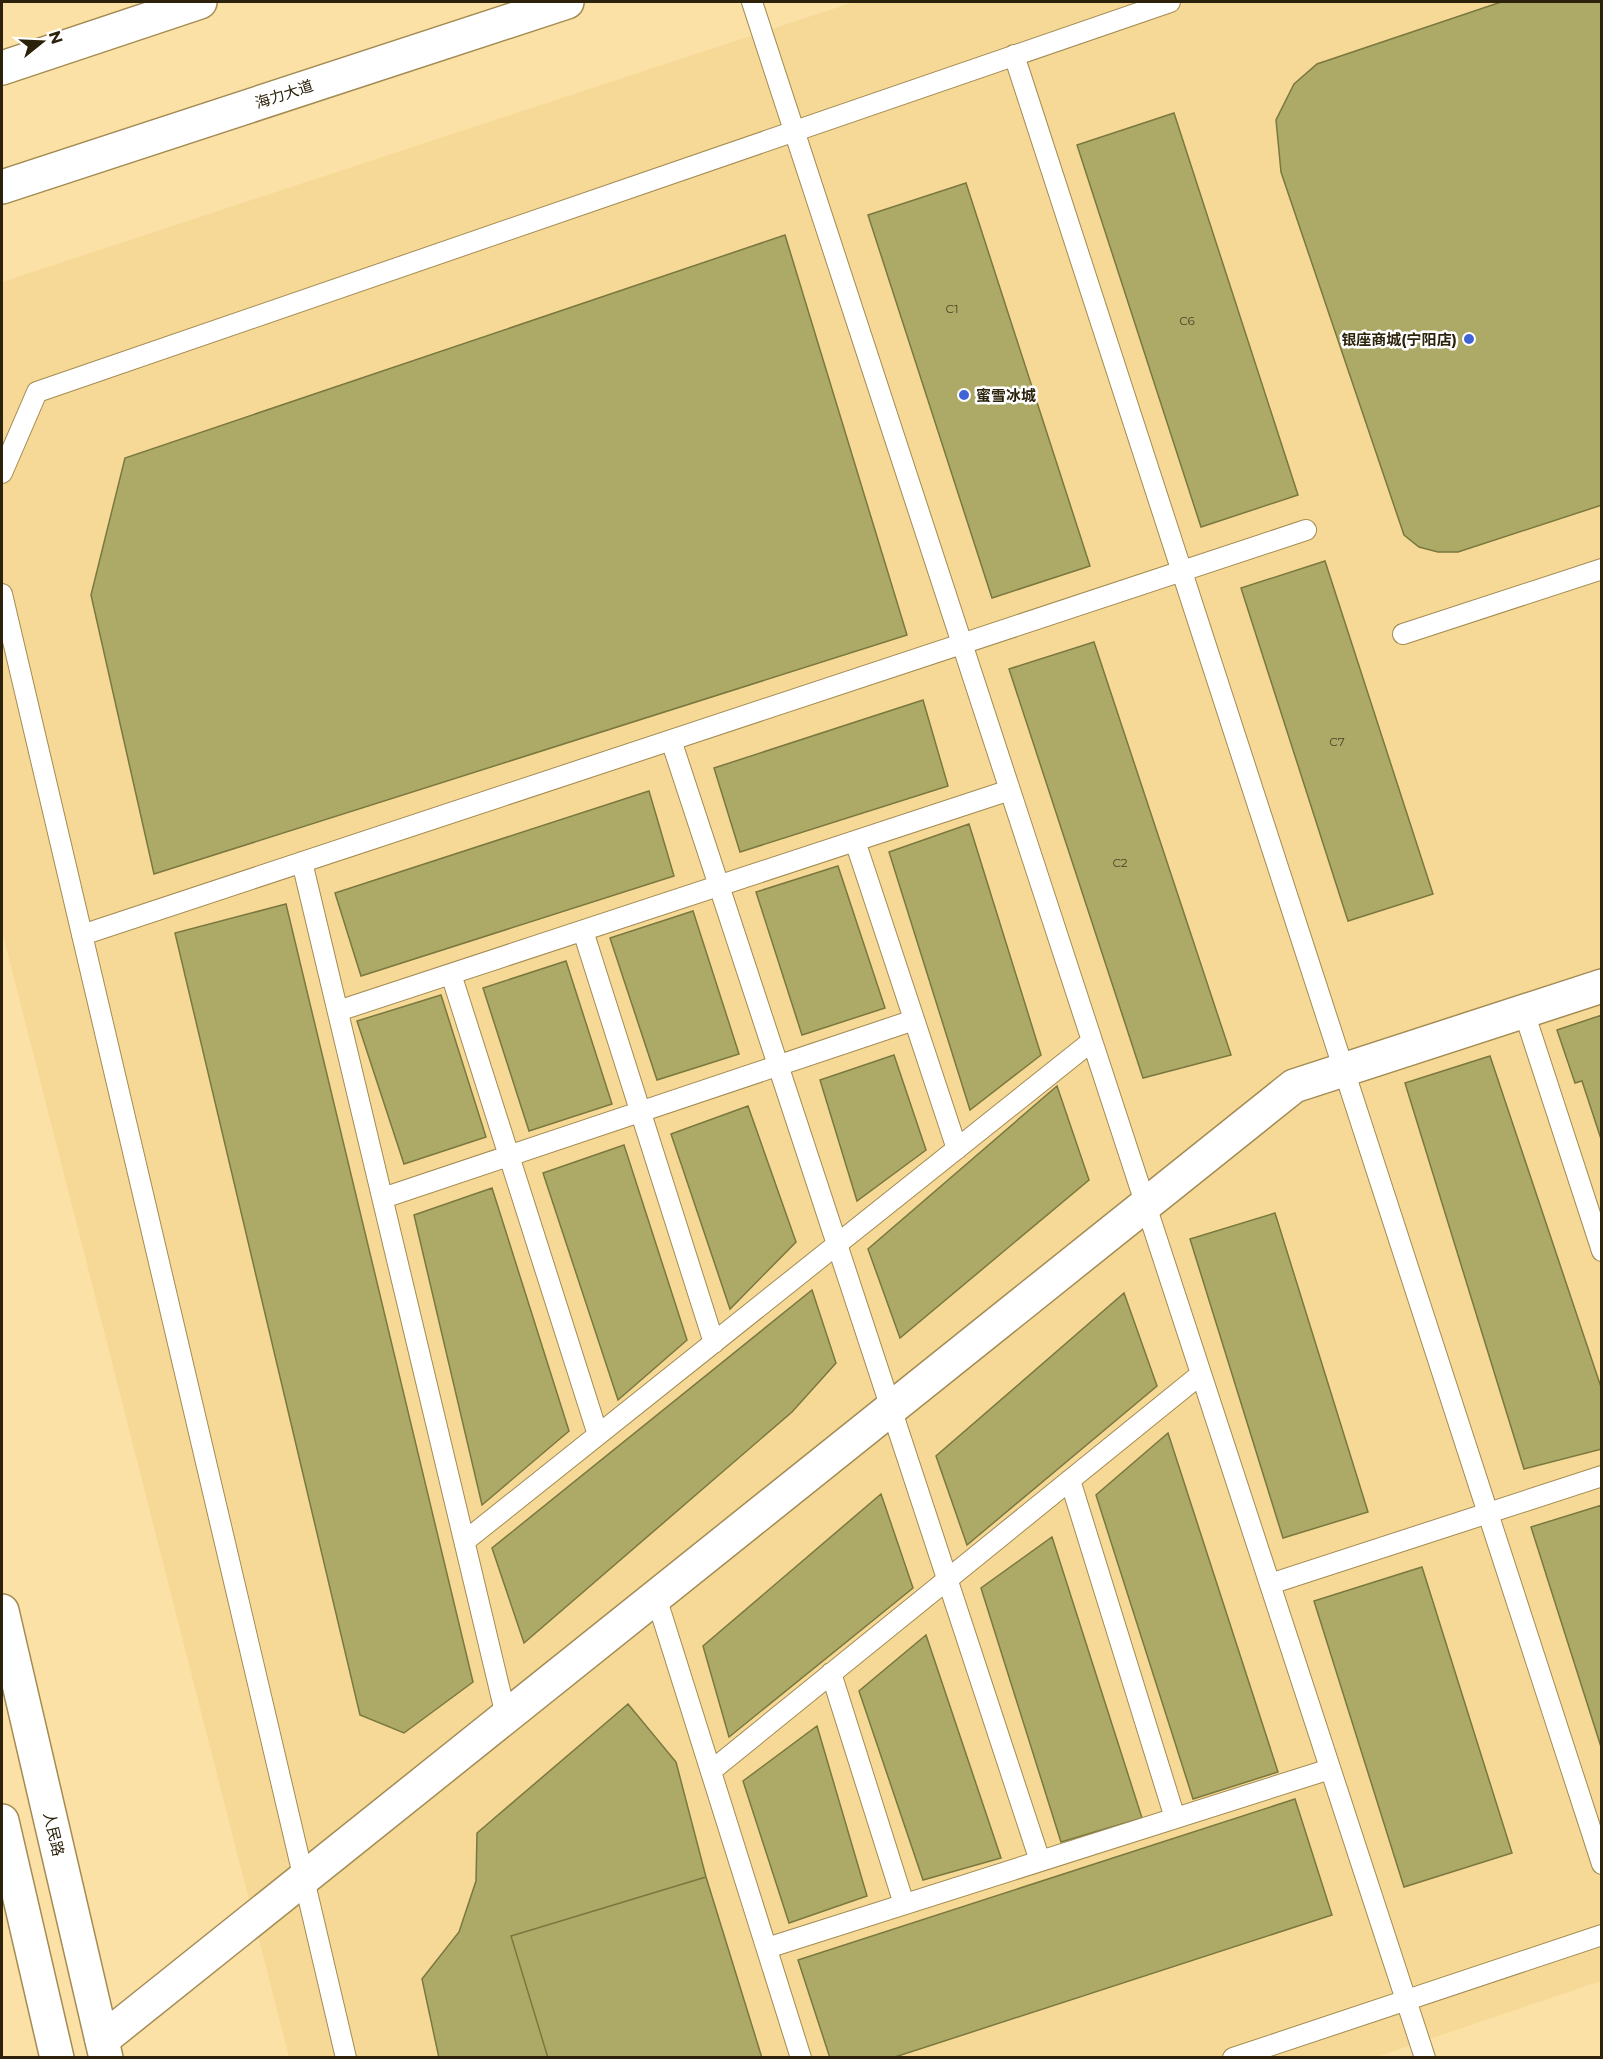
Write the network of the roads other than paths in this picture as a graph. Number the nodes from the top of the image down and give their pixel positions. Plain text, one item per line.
1 (200, 2) edge
2 (567, 2) edge
3 (752, 2) edge
4 (1170, 2) edge
5 (1014, 55) junction
6 (2, 68) edge
7 (794, 131) junction
8 (2, 187) edge
9 (2, 473) edge
10 (1306, 530) dead end
11 (1602, 569) edge
12 (1181, 571) junction
13 (2, 594) edge
14 (1403, 634) dead end
15 (962, 644) junction
16 (671, 740) junction
17 (1010, 790) junction
18 (855, 841) junction
19 (302, 862) junction
20 (718, 885) junction
21 (583, 931) junction
22 (82, 935) junction
23 (451, 974) junction
24 (1602, 986) edge
25 (338, 1011) junction
26 (1524, 1012) junction
27 (914, 1020) junction
28 (1092, 1041) junction
29 (778, 1066) junction
30 (1344, 1070) junction
31 (641, 1112) junction
32 (957, 1149) junction
33 (509, 1156) junction
34 (383, 1198) junction
35 (1146, 1205) junction
36 (837, 1245) junction
37 (1602, 1251) edge
38 (714, 1343) junction
39 (1201, 1374) junction
40 (891, 1409) junction
41 (598, 1434) junction
42 (1602, 1476) edge
43 (1070, 1480) junction
44 (1487, 1513) junction
45 (465, 1541) junction
46 (947, 1579) junction
47 (1270, 1584) junction
48 (656, 1597) junction
49 (2, 1611) edge
50 (831, 1673) junction
51 (506, 1716) junction
52 (1330, 1769) junction
53 (711, 1771) junction
54 (1175, 1818) junction
55 (2, 1821) edge
56 (1040, 1861) junction
57 (1602, 1864) edge
58 (303, 1879) junction
59 (904, 1904) junction
60 (1602, 1935) edge
61 (767, 1948) junction
62 (1406, 2000) junction
63 (104, 2049) edge
64 (57, 2058) edge
65 (346, 2058) edge
66 (801, 2058) edge
67 (1233, 2058) edge
68 (1425, 2058) edge

1 - 6 street
2 - 8 street, 海力大道
3 - 7 lane
4 - 5 lane
5 - 7 lane
5 - 12 lane
7 - 9 lane
7 - 15 lane
10 - 12 lane
11 - 14 lane
12 - 15 lane
12 - 30 lane
13 - 22 lane
15 - 16 lane
15 - 17 lane
16 - 19 lane
16 - 20 lane
17 - 18 lane
17 - 28 lane
18 - 20 lane
18 - 27 lane
19 - 22 lane
19 - 25 lane
20 - 21 lane
20 - 29 lane
21 - 23 lane
21 - 31 lane
22 - 58 lane
23 - 25 lane
23 - 33 lane
24 - 26 street
25 - 34 lane
26 - 30 street
26 - 37 lane
27 - 29 lane
27 - 32 lane
28 - 32 lane
28 - 35 lane
29 - 31 lane
29 - 36 lane
30 - 35 street
30 - 44 lane
31 - 33 lane
31 - 38 lane
32 - 36 lane
33 - 34 lane
33 - 41 lane
34 - 45 lane
35 - 39 lane
35 - 40 street
36 - 38 lane
36 - 40 lane
38 - 41 lane
39 - 43 lane
39 - 47 lane
40 - 46 lane
40 - 48 street
41 - 45 lane
42 - 44 lane
43 - 46 lane
43 - 54 lane
44 - 47 lane
44 - 57 lane
45 - 51 lane
46 - 50 lane
46 - 56 lane
47 - 52 lane
48 - 51 street
48 - 53 lane
49 - 63 street, 人民路
50 - 53 lane
50 - 59 lane
51 - 58 street
52 - 54 lane
52 - 62 lane
53 - 61 lane
54 - 56 lane
55 - 64 street
56 - 59 lane
58 - 63 street
58 - 65 lane
59 - 61 lane
60 - 62 lane
61 - 66 lane
62 - 67 lane
62 - 68 lane

